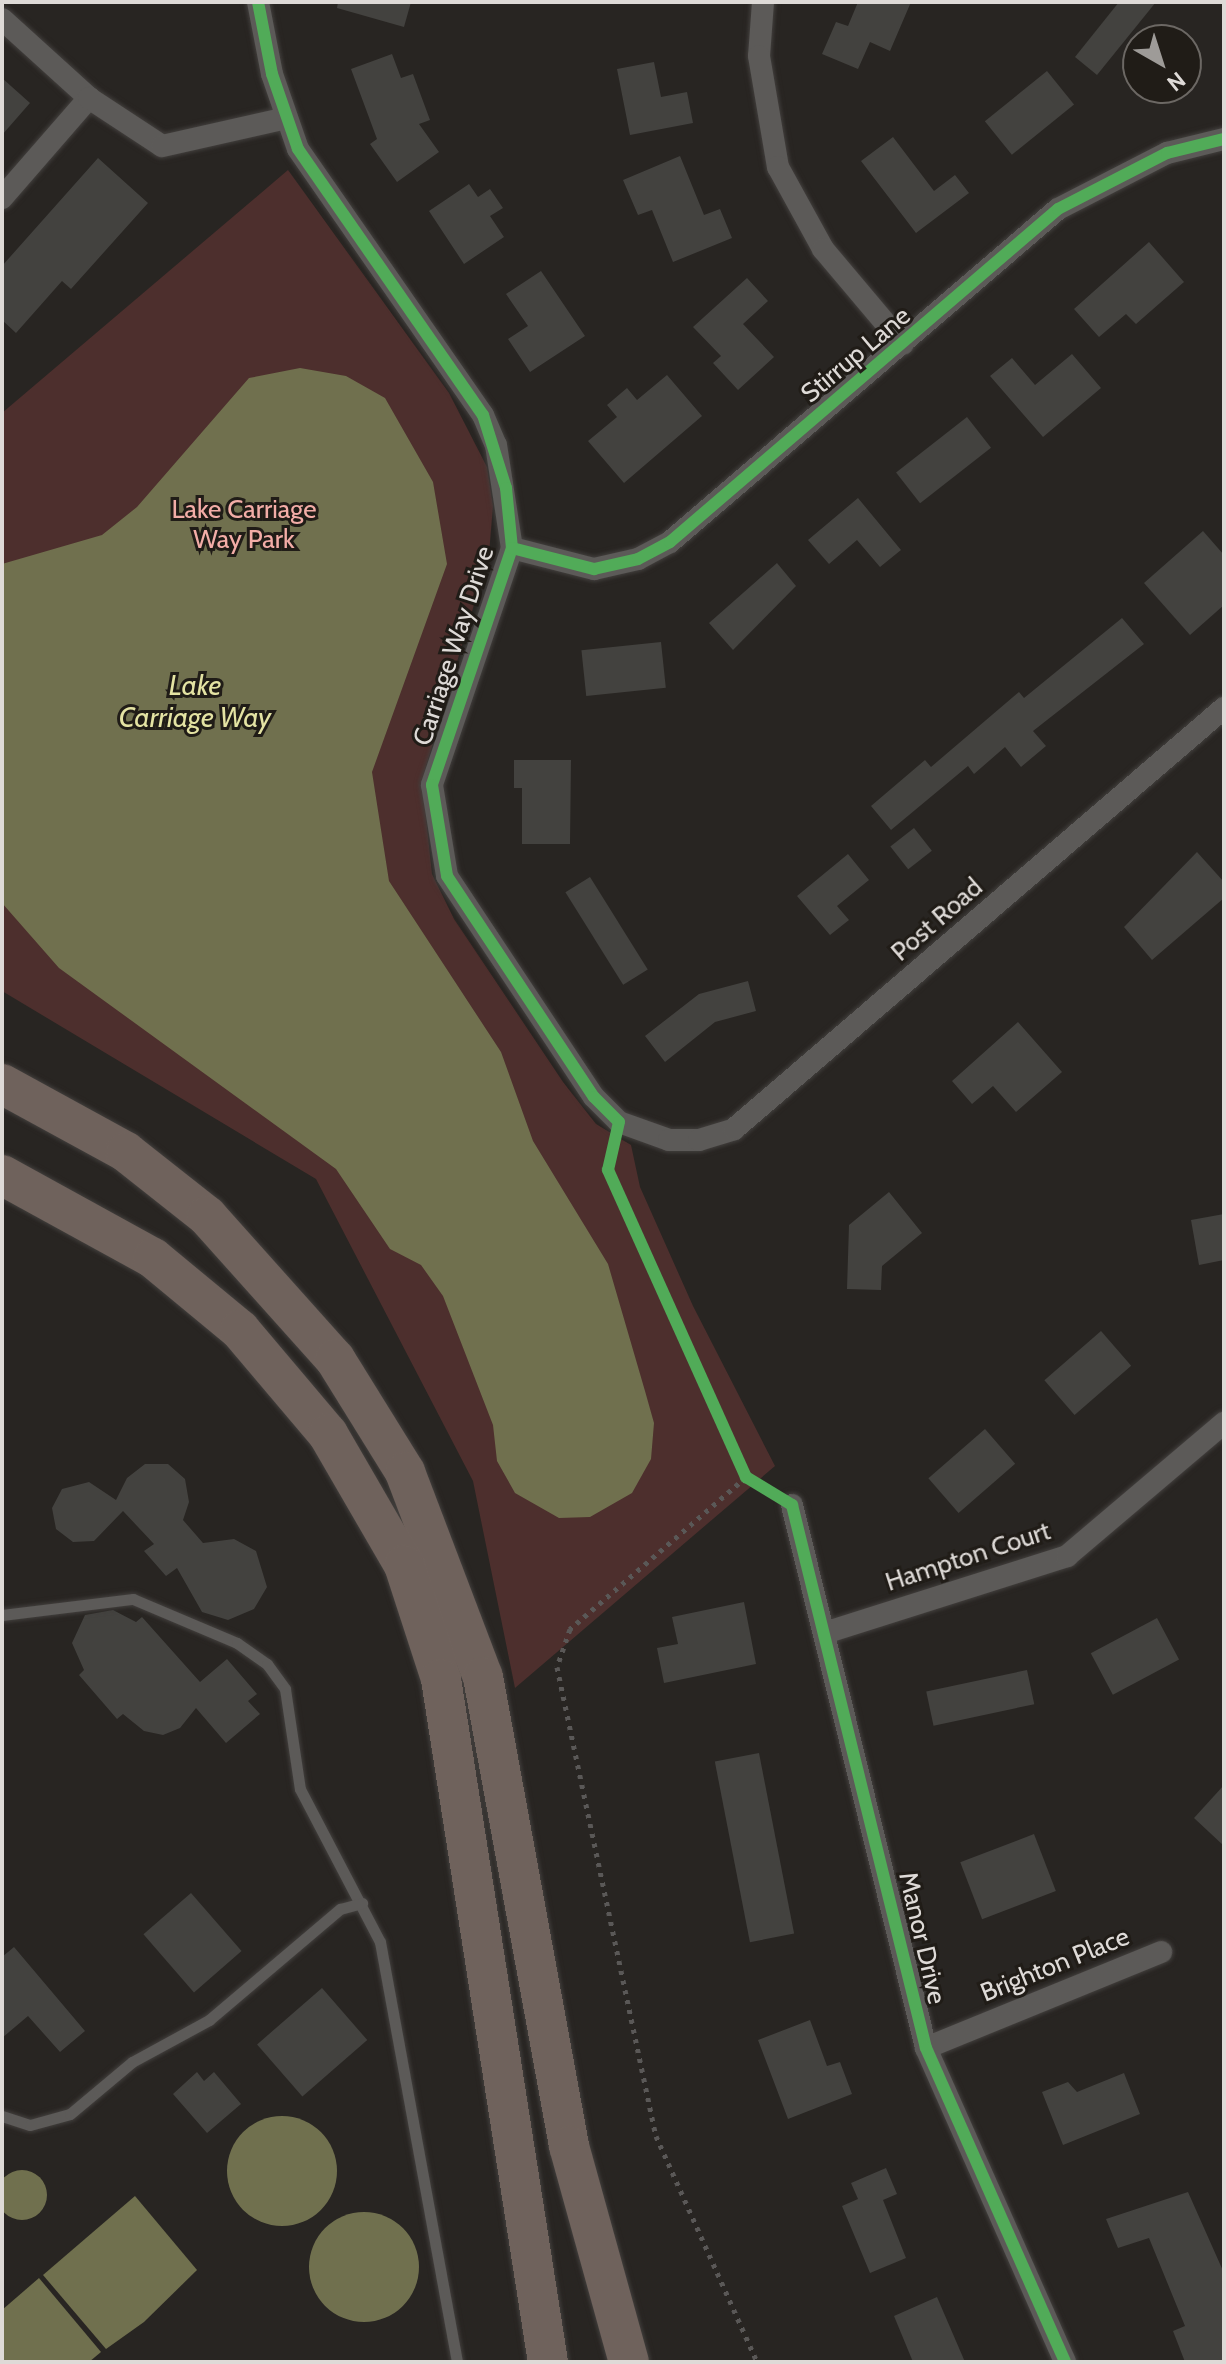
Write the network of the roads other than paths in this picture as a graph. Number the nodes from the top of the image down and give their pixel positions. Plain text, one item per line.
1 (258, 2) edge
2 (273, 2) edge
3 (763, 2) edge
4 (2, 19) edge
5 (267, 30) junction
6 (89, 98) junction
7 (286, 118) junction
8 (1224, 139) edge
9 (2, 198) edge
10 (903, 344) junction
11 (512, 548) junction
12 (1224, 708) edge
13 (2, 1084) edge
14 (669, 1140) joint
15 (2, 1175) edge
16 (1224, 1423) edge
17 (792, 1505) road end
18 (2, 1615) edge
19 (828, 1632) junction
20 (362, 1903) junction
21 (1161, 1952) dead end
22 (926, 2048) junction
23 (2, 2116) edge
24 (457, 2362) edge
25 (548, 2362) edge
26 (629, 2362) edge
27 (1065, 2362) edge

1 - 5 street, Carriage Way Drive
2 - 5 street, Carriage Way Drive
3 - 10 street
4 - 6 street
5 - 7 street, Carriage Way Drive
6 - 7 street
6 - 9 street
7 - 11 street, Carriage Way Drive
8 - 10 street, Stirrup Lane
10 - 11 street, Stirrup Lane
11 - 14 street, Carriage Way Drive
12 - 14 street, Post Road
13 - 26 highway
15 - 25 highway
16 - 19 street, Hampton Court
17 - 19 street, Manor Drive
18 - 20 lane
19 - 22 street, Manor Drive
20 - 23 lane
20 - 24 lane
21 - 22 street, Brighton Place
22 - 27 street, Manor Drive

